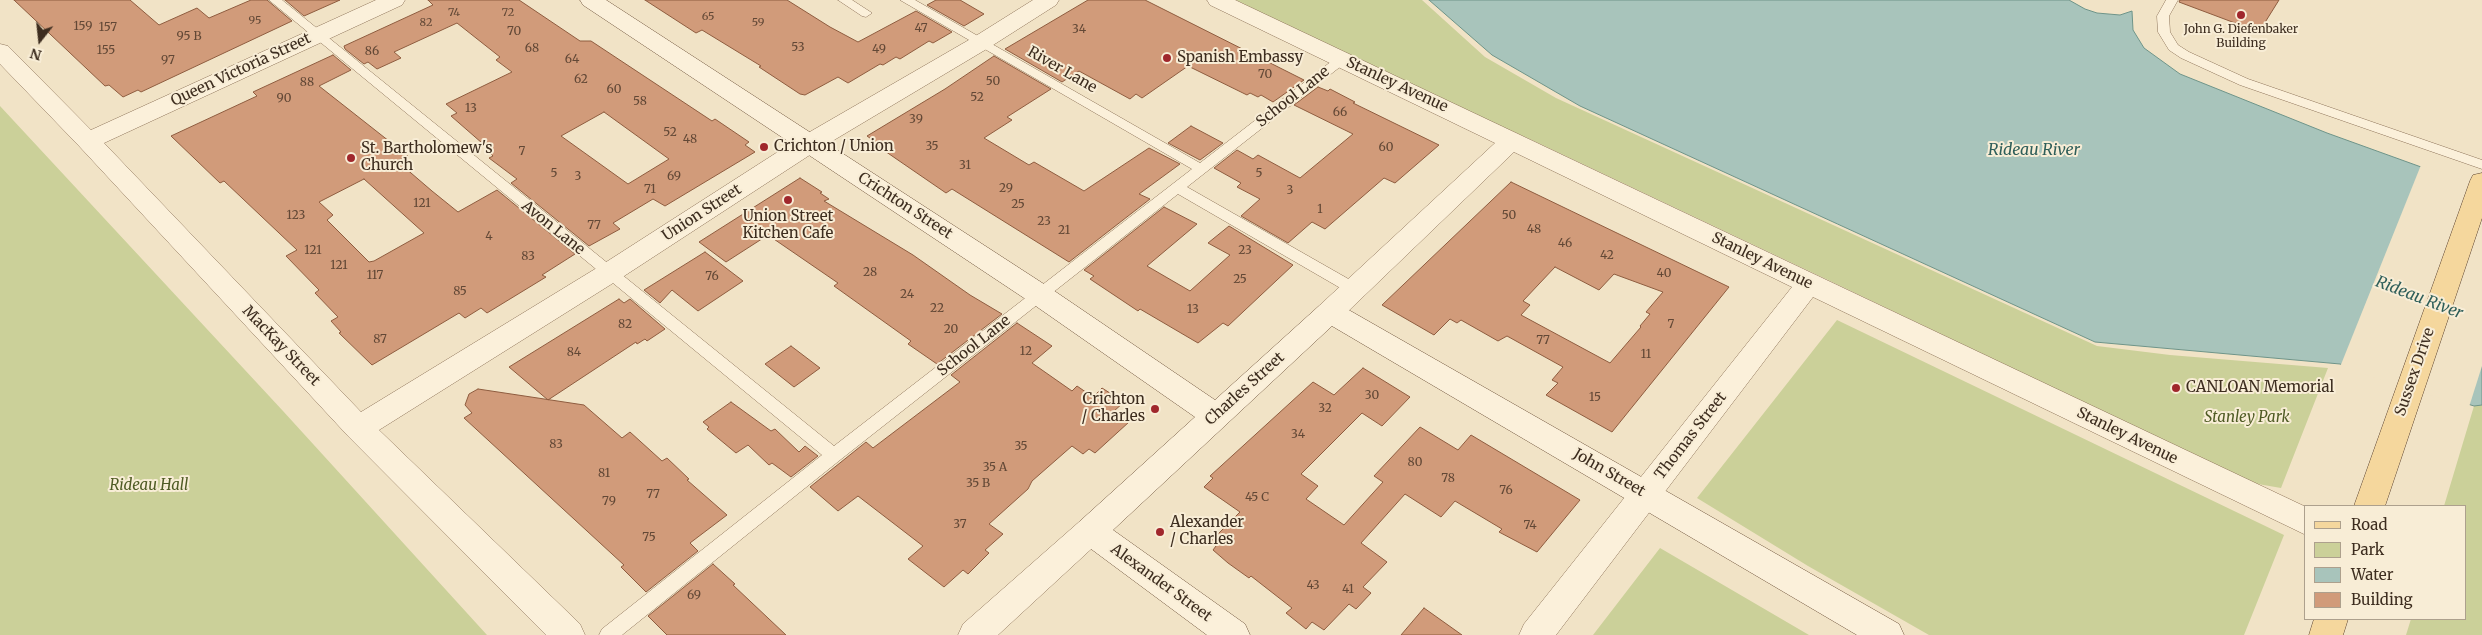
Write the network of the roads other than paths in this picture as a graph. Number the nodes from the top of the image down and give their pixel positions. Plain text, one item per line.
1 (275, 0) edge
2 (394, 0) edge
3 (591, 0) edge
4 (844, 0) edge
5 (906, 0) edge
6 (1048, 0) edge
7 (1218, 0) edge
8 (2172, 0) edge
9 (866, 13) dead end
10 (315, 35) junction
11 (982, 42) junction
12 (0, 51) edge
13 (1341, 60) junction
14 (1513, 140) junction
15 (88, 141) junction
16 (810, 144) junction
17 (1201, 169) junction
18 (2481, 178) edge
19 (1179, 188) junction
20 (609, 273) junction
21 (1809, 284) junction
22 (1354, 289) junction
23 (1040, 295) junction
24 (1330, 312) junction
25 (1216, 416) junction
26 (358, 428) junction
27 (834, 455) junction
28 (1645, 495) junction
29 (2369, 505) edge
30 (2304, 521) edge
31 (1090, 531) junction
32 (2331, 620) edge
33 (568, 635) edge
34 (608, 635) edge
35 (975, 635) edge
36 (1233, 635) edge
37 (1536, 635) edge
38 (1887, 635) edge
39 (2326, 635) edge

1 - 10 lane, Avon Lane
2 - 10 street, Queen Victoria Street
3 - 16 street, Crichton Street
4 - 9 lane
5 - 11 lane, River Lane
6 - 11 street, Union Street
7 - 13 street, Stanley Avenue
8 - 18 lane
10 - 15 street, Queen Victoria Street
10 - 20 lane, Avon Lane
11 - 16 street, Union Street
11 - 17 lane, River Lane
12 - 15 street, MacKay Street
13 - 14 street, Stanley Avenue
13 - 17 lane, School Lane
14 - 21 street, Stanley Avenue
14 - 22 street, Charles Street
15 - 26 street, MacKay Street
16 - 20 street, Union Street
16 - 23 street, Crichton Street
17 - 19 lane, School Lane
18 - 29 main road, Sussex Drive
19 - 22 lane
19 - 23 lane, School Lane
20 - 26 street, Union Street
20 - 27 lane, Avon Lane
21 - 28 street, Thomas Street
21 - 30 street, Stanley Avenue
22 - 24 street, Charles Street
23 - 25 street, Crichton Street
23 - 27 lane, School Lane
24 - 25 street, Charles Street
24 - 28 street, John Street
25 - 31 street, Charles Street
26 - 33 street, MacKay Street
27 - 34 lane, School Lane
28 - 37 street, Thomas Street
28 - 38 street, John Street
31 - 35 street, Charles Street
31 - 36 street, Alexander Street
32 - 39 main road

